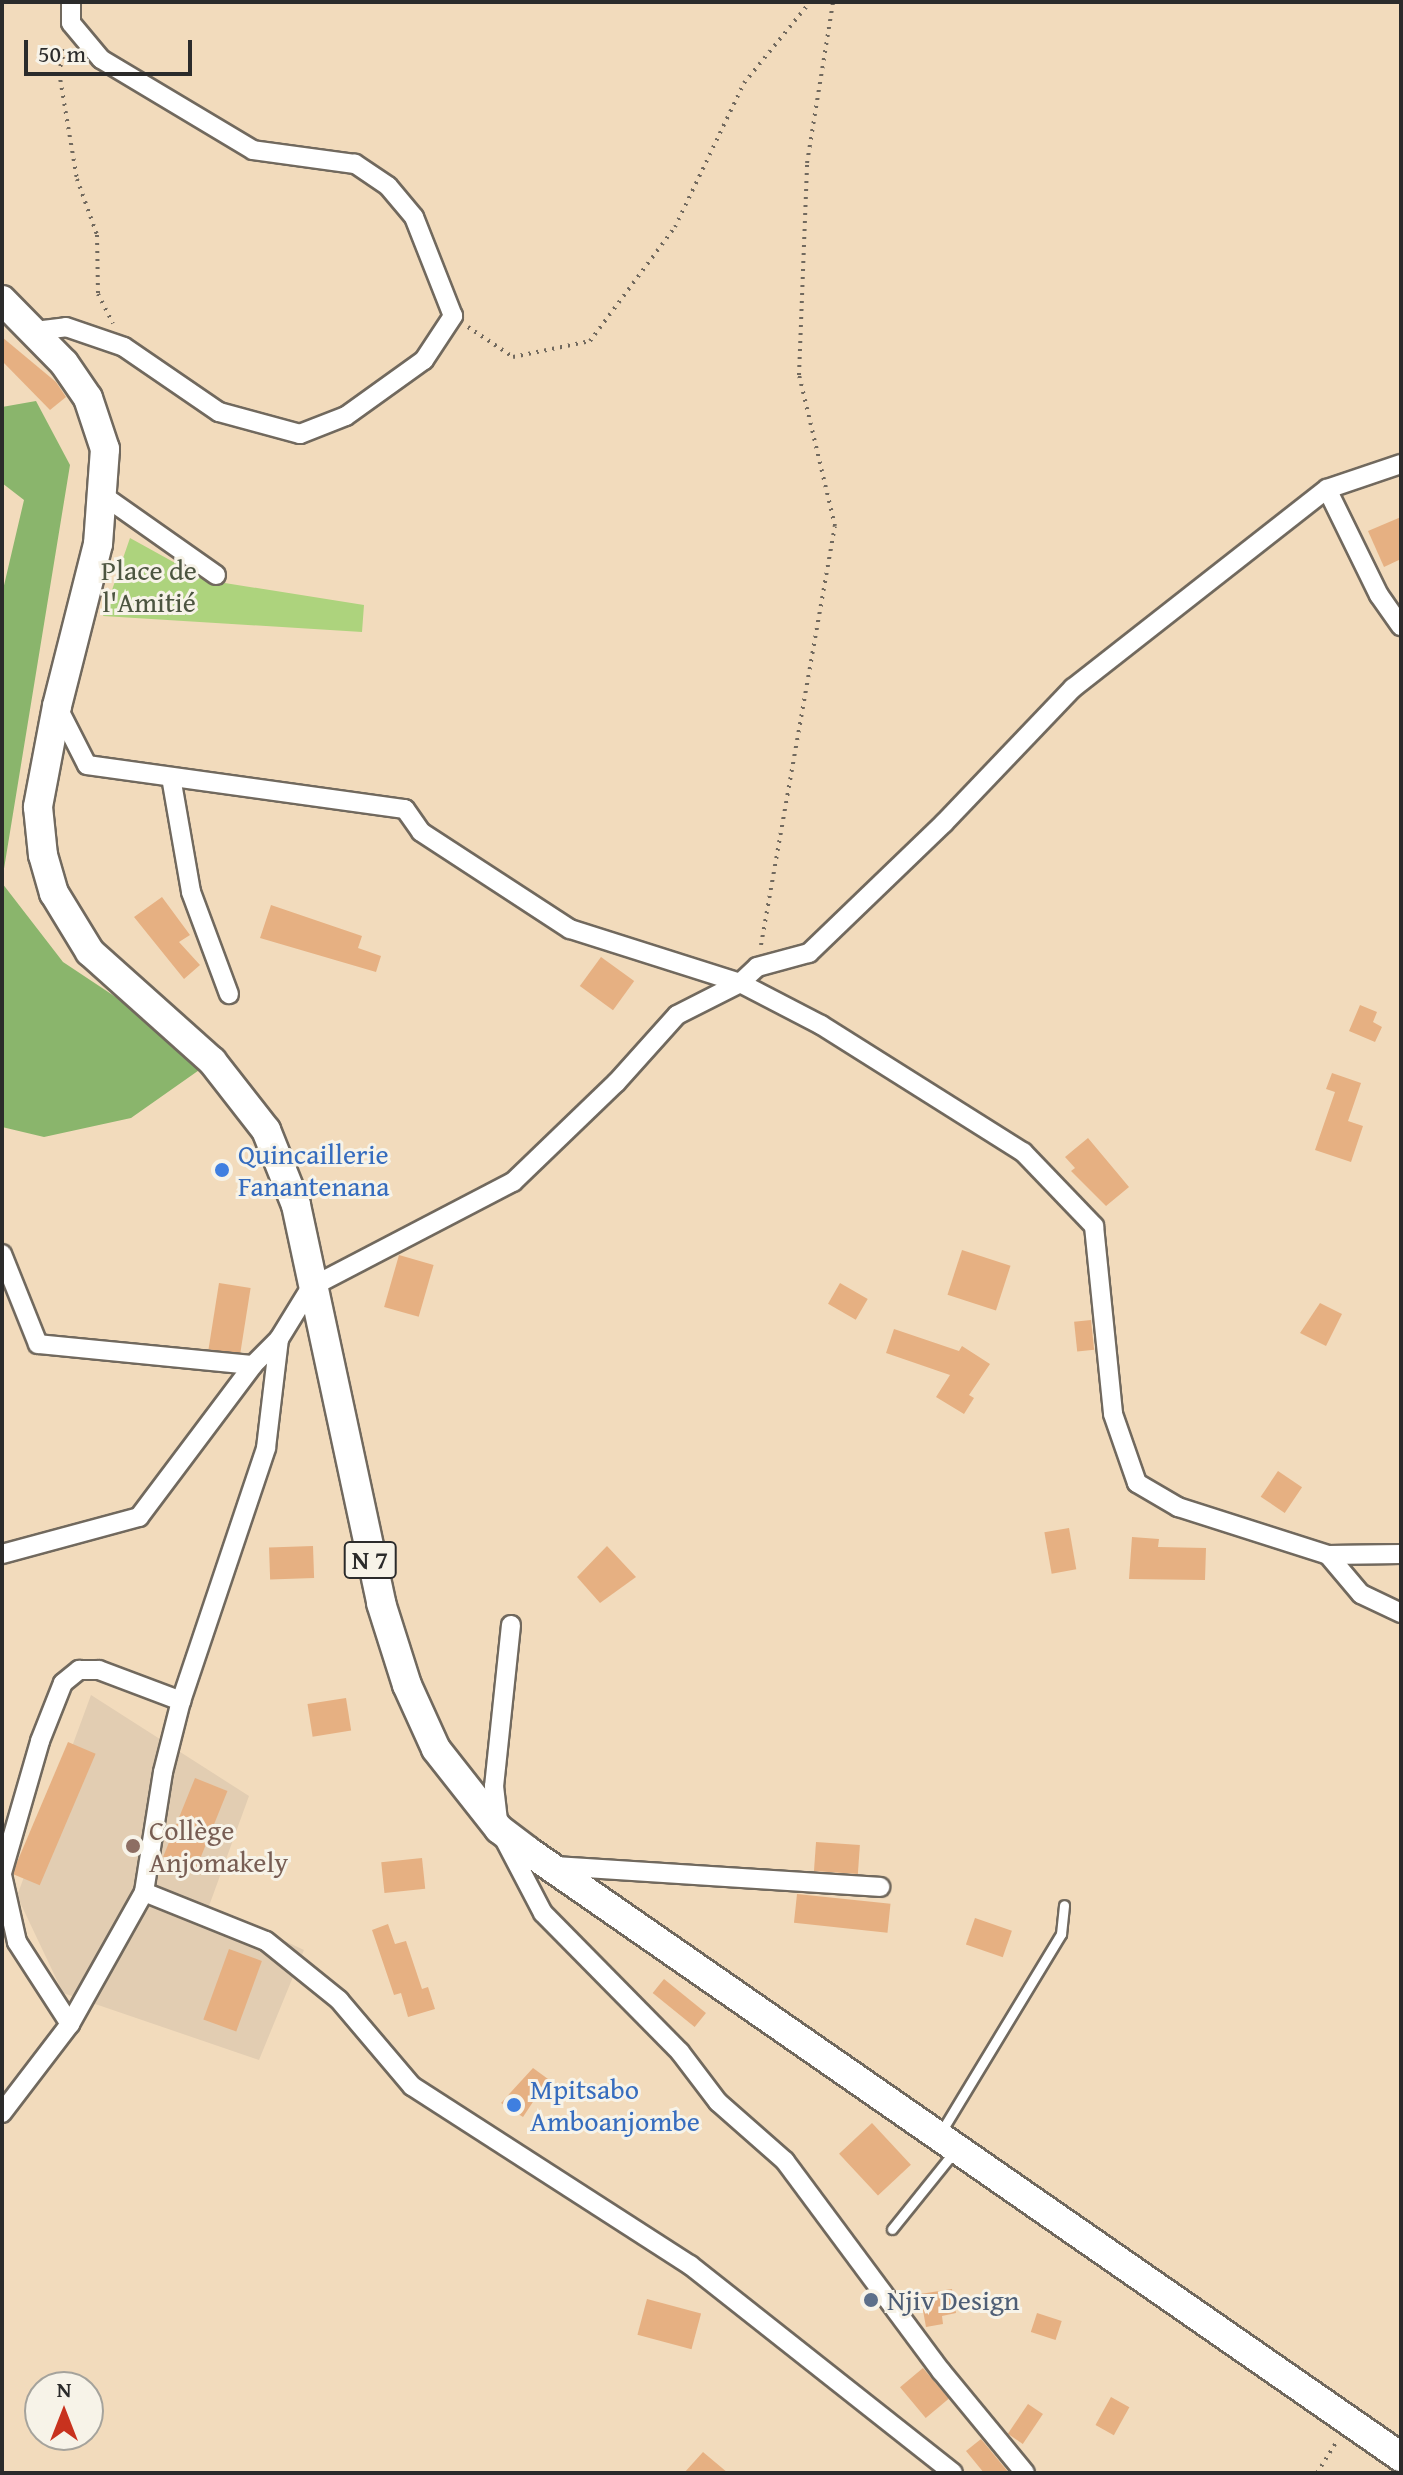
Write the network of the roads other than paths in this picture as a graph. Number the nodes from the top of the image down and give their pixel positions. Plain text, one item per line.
1 (71, 2) edge
2 (2, 300) edge
3 (35, 331) junction
4 (1401, 464) edge
5 (1327, 489) junction
6 (104, 496) junction
7 (216, 575) dead end
8 (1401, 626) edge
9 (57, 706) junction
10 (171, 777) junction
11 (740, 983) junction
12 (229, 994) dead end
13 (2, 1254) edge
14 (311, 1287) junction
15 (279, 1339) junction
16 (253, 1365) junction
17 (2, 1554) edge
18 (1401, 1554) edge
19 (1328, 1555) junction
20 (1401, 1613) edge
21 (511, 1625) dead end
22 (181, 1701) junction
23 (499, 1829) junction
24 (553, 1866) junction
25 (2, 1874) edge
26 (880, 1887) dead end
27 (144, 1892) junction
28 (1064, 1905) dead end
29 (70, 2024) junction
30 (2, 2113) edge
31 (949, 2140) junction
32 (892, 2229) dead end
33 (1401, 2457) edge
34 (953, 2473) edge
35 (1025, 2473) edge

1 - 3 street
2 - 3 main road, N 7
3 - 6 main road, N 7
4 - 5 street
5 - 8 street
5 - 11 street
6 - 7 street
6 - 9 main road, N 7
9 - 10 street
9 - 14 main road, N 7
10 - 11 street
10 - 12 street
11 - 14 street
11 - 19 street
13 - 16 street
14 - 15 street
14 - 23 main road, N 7
15 - 16 street
15 - 22 street
16 - 17 street
18 - 19 street
19 - 20 street
21 - 23 street
22 - 25 street
22 - 27 street
23 - 24 main road, N 7
23 - 35 street
24 - 26 street
24 - 31 main road, N 7
25 - 29 street
27 - 29 street
27 - 34 street
28 - 31 lane
29 - 30 street
31 - 32 lane
31 - 33 main road, N 7

